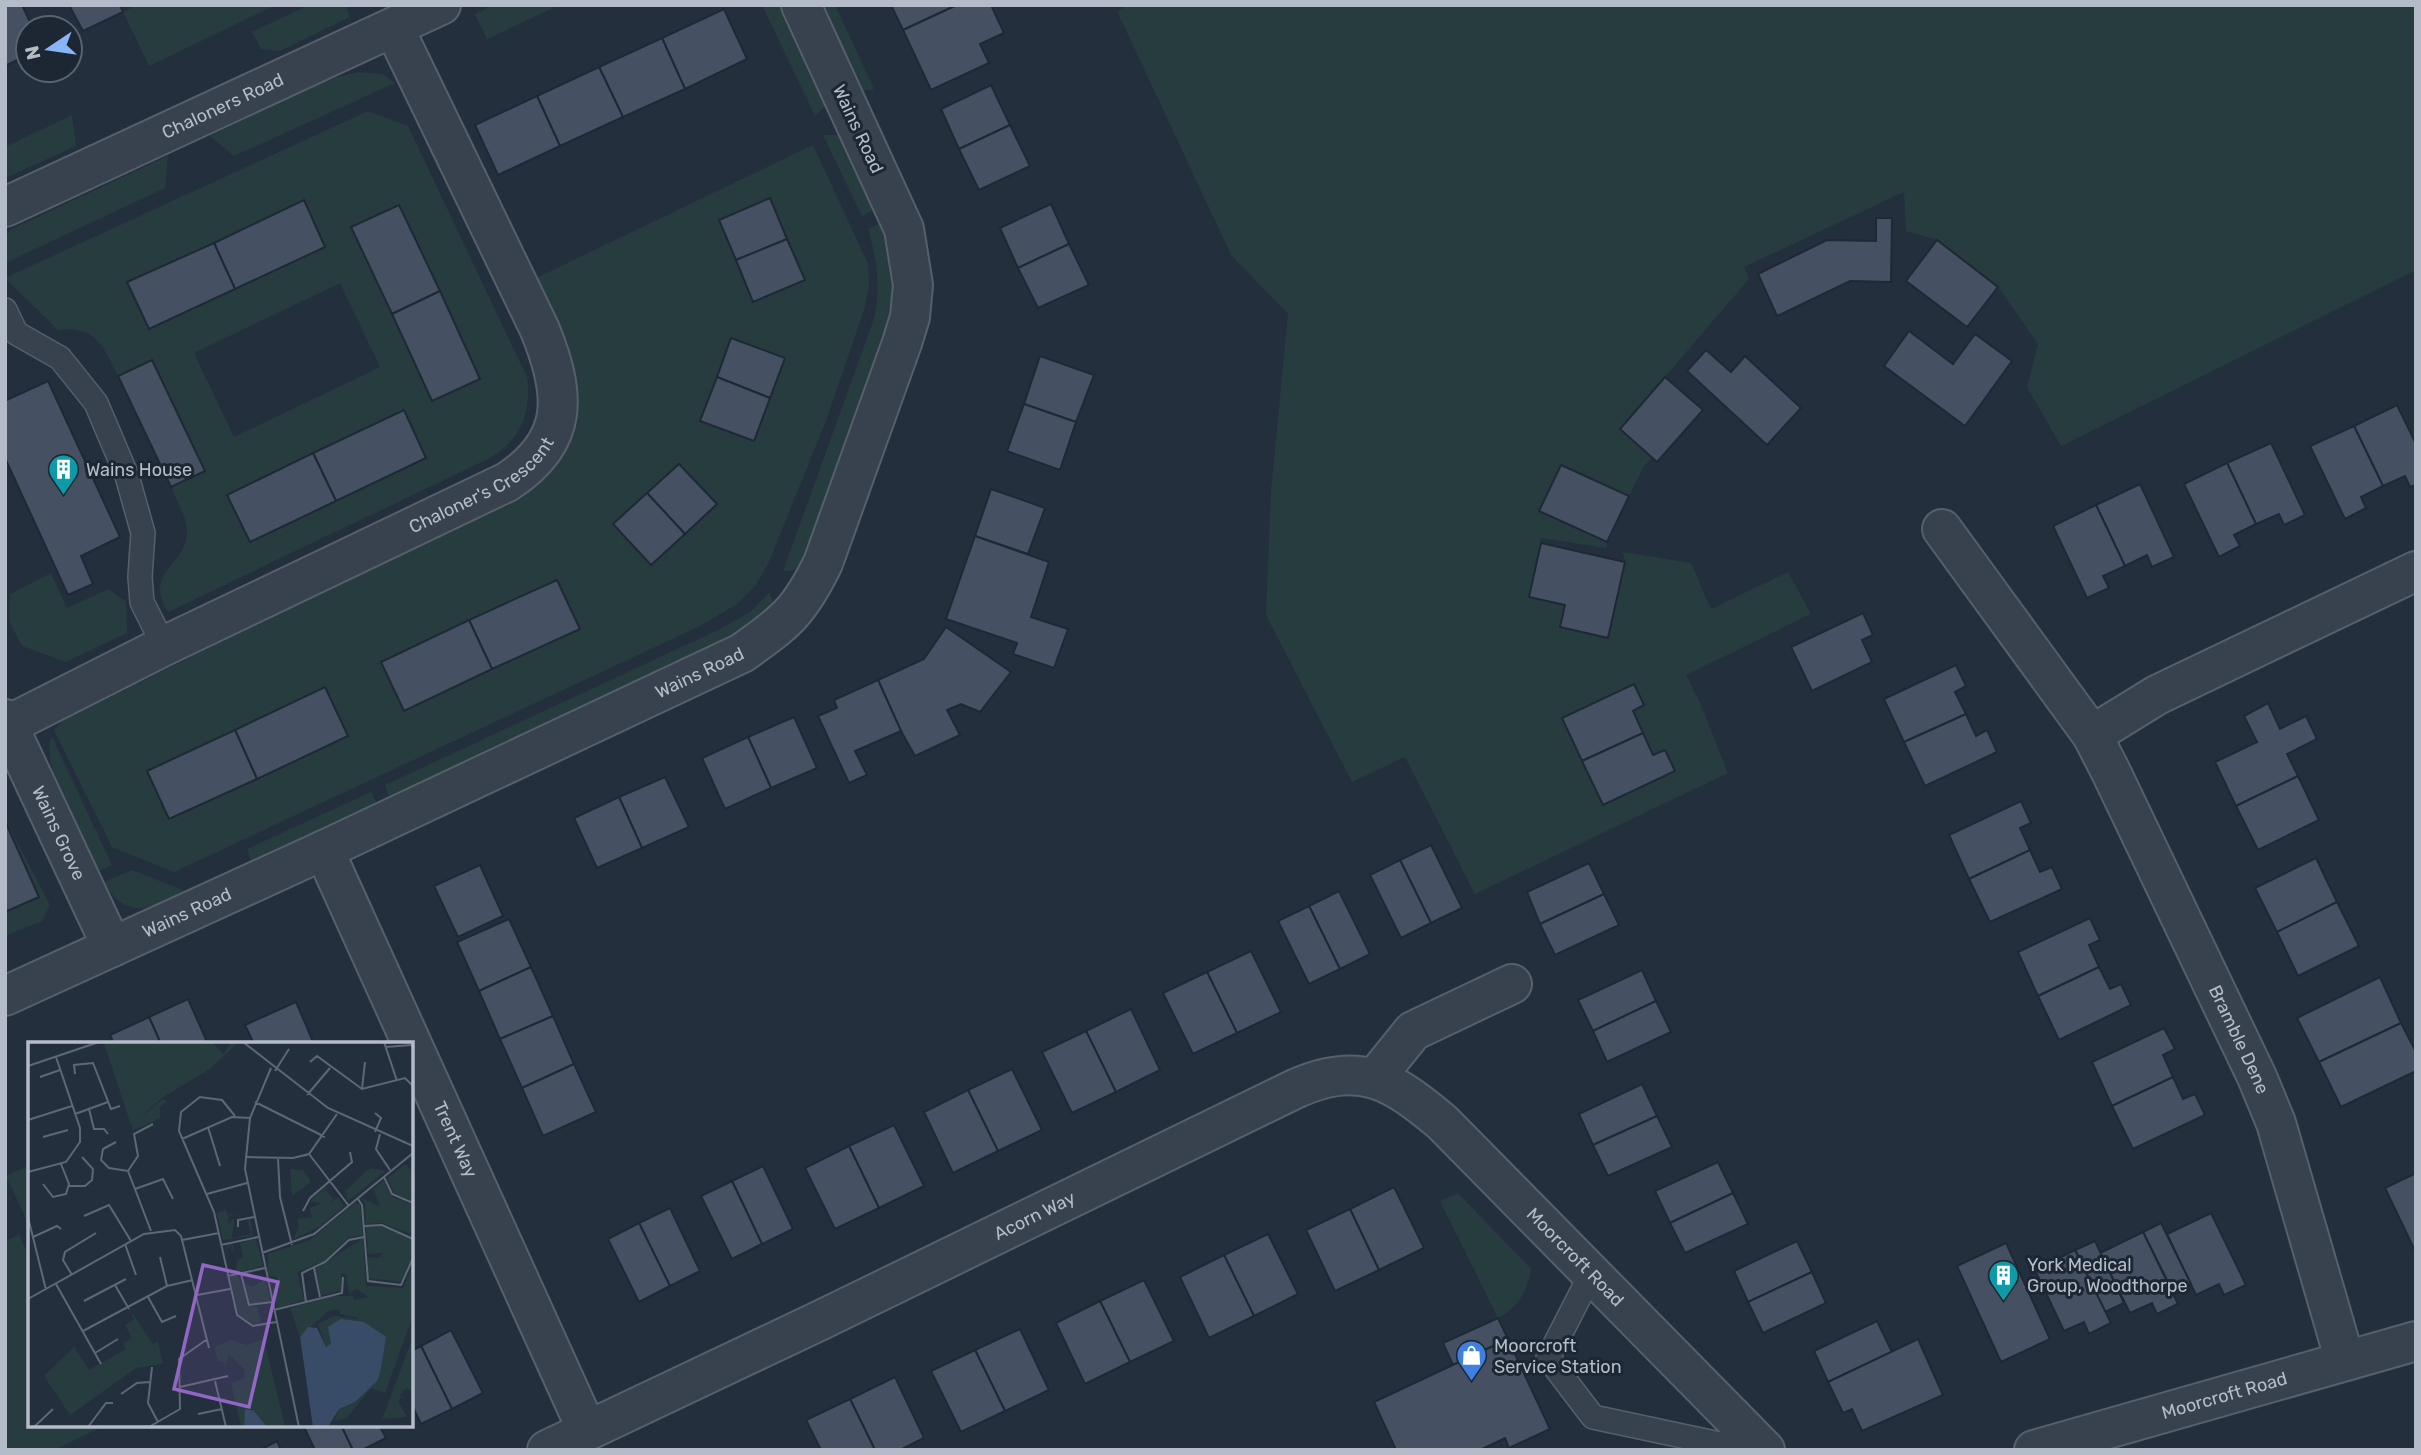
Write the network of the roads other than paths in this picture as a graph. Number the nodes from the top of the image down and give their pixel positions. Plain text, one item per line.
1 (440, 5) edge
2 (801, 5) edge
3 (394, 28) junction
4 (5, 206) edge
5 (5, 310) edge
6 (1942, 529) dead end
7 (2416, 571) edge
8 (164, 646) junction
9 (7, 722) edge
10 (2092, 735) junction
11 (324, 850) junction
12 (112, 947) junction
13 (1512, 984) dead end
14 (5, 996) edge
15 (411, 1042) edge
16 (413, 1046) edge
17 (1375, 1077) junction
18 (1591, 1274) junction
19 (2416, 1341) edge
20 (2345, 1361) junction
21 (587, 1430) junction
22 (1742, 1446) edge
23 (547, 1450) edge
24 (2034, 1450) edge

1 - 3 street, Chaloners Road
2 - 11 street, Wains Road
3 - 4 street, Chaloners Road
3 - 8 street, Chaloner's Crescent
5 - 8 lane
6 - 10 street, Bramble Dene
7 - 10 street
8 - 9 street, Chaloner's Crescent
9 - 12 street, Wains Grove
10 - 20 street, Bramble Dene
11 - 12 street, Wains Road
11 - 15 street, Trent Way
12 - 14 street, Wains Road
13 - 17 street
16 - 21 street, Trent Way
17 - 18 street, Moorcroft Road
17 - 21 street, Acorn Way
18 - 22 street, Moorcroft Road
18 - 22 lane
19 - 20 street, Moorcroft Road
20 - 24 street, Moorcroft Road
21 - 23 street, Acorn Way

